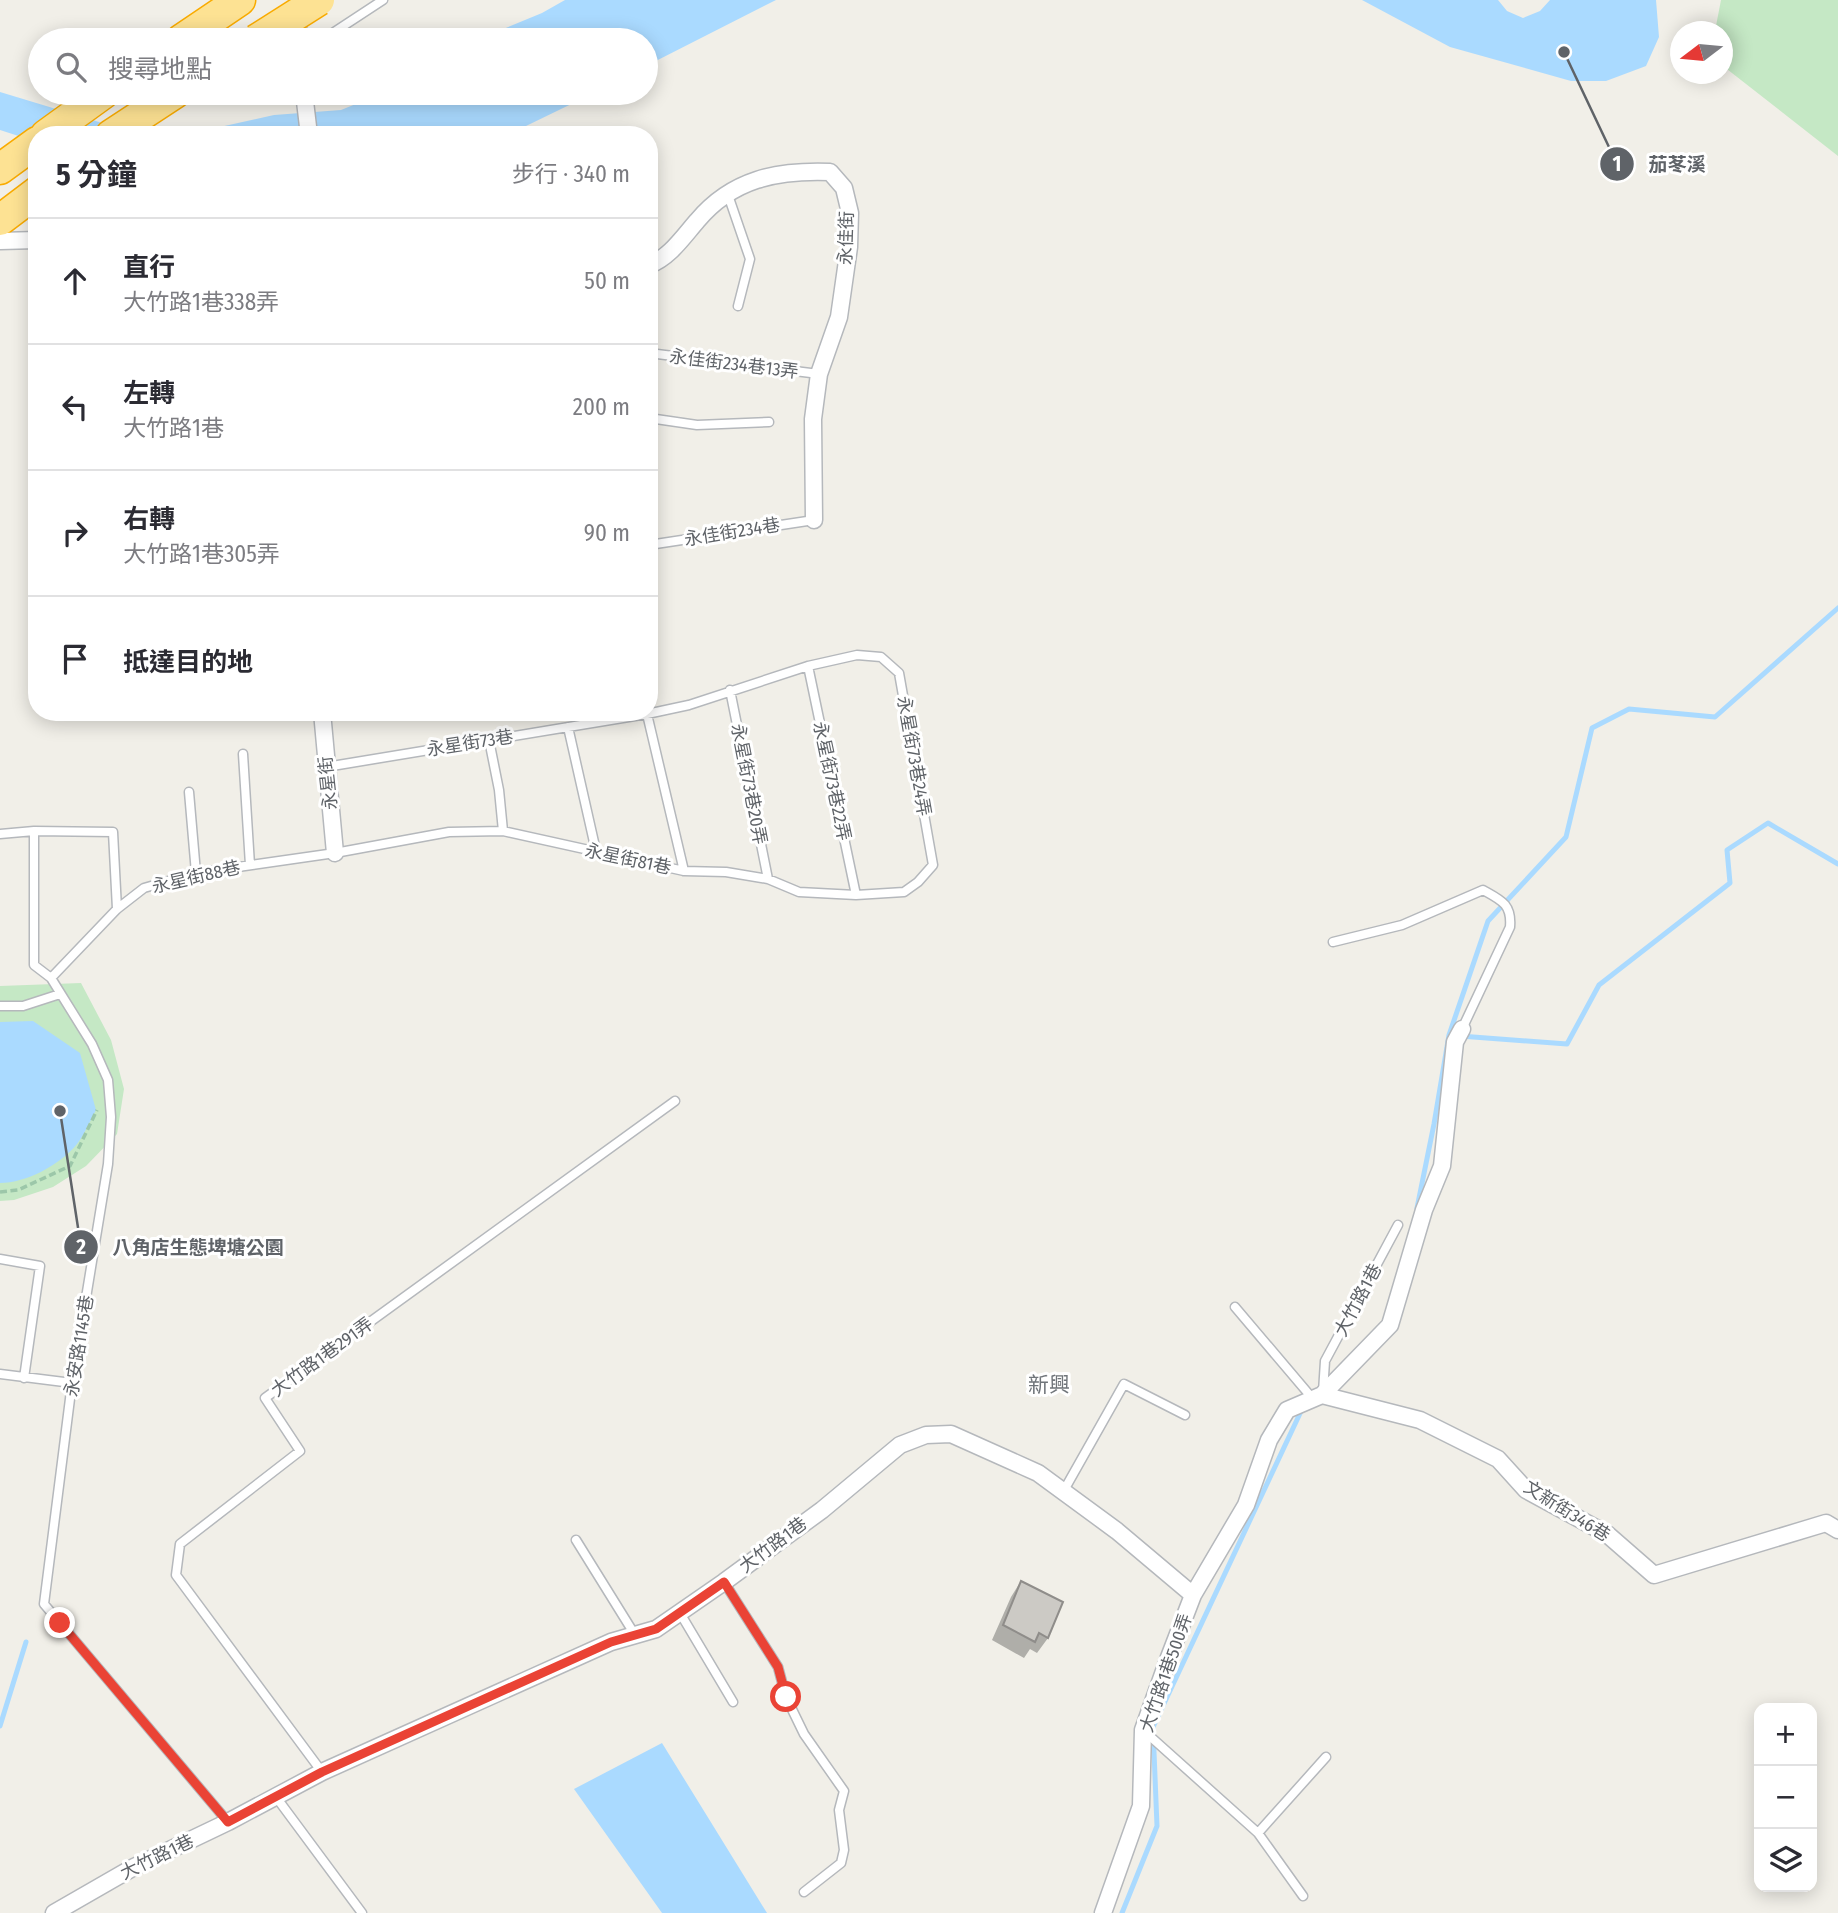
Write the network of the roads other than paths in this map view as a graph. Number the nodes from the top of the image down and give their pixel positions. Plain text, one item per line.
1 (240, 0) edge
2 (296, 0) edge
3 (319, 0) edge
4 (383, 0) edge
5 (199, 28) edge
6 (275, 28) edge
7 (298, 28) edge
8 (340, 28) edge
9 (87, 105) edge
10 (157, 105) edge
11 (305, 105) edge
12 (58, 126) edge
13 (125, 126) edge
14 (308, 126) edge
15 (28, 149) edge
16 (0, 169) edge
17 (727, 192) junction
18 (28, 199) edge
19 (0, 220) edge
20 (28, 240) edge
21 (0, 241) edge
22 (658, 263) edge
23 (738, 306) dead end
24 (658, 354) edge
25 (819, 374) junction
26 (658, 419) edge
27 (769, 422) dead end
28 (814, 520) joint
29 (658, 544) edge
30 (857, 655) joint
31 (808, 666) junction
32 (730, 690) junction
33 (658, 712) edge
34 (323, 721) edge
35 (608, 721) edge
36 (648, 721) edge
37 (568, 727) junction
38 (489, 740) junction
39 (243, 754) dead end
40 (326, 767) junction
41 (189, 792) dead end
42 (34, 831) junction
43 (503, 831) junction
44 (0, 834) edge
45 (596, 851) junction
46 (335, 853) junction
47 (250, 865) junction
48 (684, 871) junction
49 (196, 873) junction
50 (768, 879) junction
51 (918, 882) joint
52 (856, 895) junction
53 (117, 909) junction
54 (1333, 942) dead end
55 (51, 978) junction
56 (60, 994) junction
57 (0, 1006) edge
58 (1459, 1036) joint
59 (676, 1101) dead end
60 (1398, 1226) dead end
61 (0, 1259) edge
62 (1234, 1307) dead end
63 (0, 1374) edge
64 (24, 1378) junction
65 (72, 1383) junction
66 (1315, 1395) junction
67 (1185, 1415) dead end
68 (1063, 1492) junction
69 (1838, 1530) edge
70 (576, 1540) dead end
71 (724, 1582) junction
72 (1194, 1595) junction
73 (680, 1613) junction
74 (635, 1635) junction
75 (733, 1702) dead end
76 (1143, 1730) junction
77 (1326, 1757) dead end
78 (322, 1772) junction
79 (276, 1797) junction
80 (228, 1822) junction
81 (1258, 1833) junction
82 (804, 1892) dead end
83 (1303, 1896) dead end
84 (54, 1913) edge
85 (362, 1913) edge
86 (1103, 1913) edge

1 - 5 highway
2 - 7 street
3 - 6 highway, bridge
4 - 8 lane
9 - 12 highway
10 - 13 highway
11 - 14 street
15 - 16 highway
17 - 22 street, 永佳街
17 - 23 lane
17 - 25 street, 永佳街
18 - 19 highway
20 - 21 street
24 - 25 lane, 永佳街234巷13弄
25 - 28 street, 永佳街
26 - 27 lane
28 - 29 lane, 永佳街234巷
30 - 31 lane, 永星街73巷
30 - 51 lane, 永星街73巷24弄
31 - 32 lane, 永星街73巷
31 - 52 lane, 永星街73巷22弄
32 - 33 lane, 永星街73巷
32 - 50 lane, 永星街73巷20弄
34 - 40 street, 永星街
35 - 37 lane, 永星街73巷
36 - 48 lane
37 - 38 lane, 永星街73巷
37 - 45 lane
38 - 40 lane, 永星街73巷
38 - 43 lane
39 - 47 lane
40 - 46 street, 永星街
41 - 49 lane
42 - 44 lane
42 - 53 lane
42 - 55 lane, 永安路1145巷
43 - 45 lane, 永星街81巷
43 - 46 lane, 永星街81巷
45 - 48 lane, 永星街81巷
46 - 47 lane, 永星街88巷
47 - 49 lane, 永星街88巷
48 - 50 lane, 永星街81巷
49 - 53 lane, 永星街88巷
50 - 52 lane, 永星街81巷
51 - 52 lane, 永星街81巷
53 - 55 lane, 永星街88巷
54 - 58 lane
55 - 56 lane, 永安路1145巷
56 - 57 lane
56 - 65 lane, 永安路1145巷
58 - 66 street
59 - 78 lane, 大竹路1巷291弄
60 - 66 lane, 大竹路1巷
61 - 64 lane
62 - 66 lane
63 - 64 lane
64 - 65 lane
65 - 80 lane, 永安路1145巷
66 - 69 street, 文新街346巷
66 - 72 street
67 - 68 lane
68 - 71 street, 大竹路1巷
68 - 72 street, 大竹路1巷
70 - 74 lane
71 - 73 street, 大竹路1巷
71 - 82 lane
72 - 76 street, 大竹路1巷500弄
73 - 74 street, 大竹路1巷
73 - 75 lane
74 - 78 street, 大竹路1巷
76 - 81 lane
76 - 86 street, 大竹路1巷500弄
77 - 81 lane
78 - 79 street, 大竹路1巷
79 - 80 street, 大竹路1巷
79 - 85 lane
80 - 84 street, 大竹路1巷
81 - 83 lane

